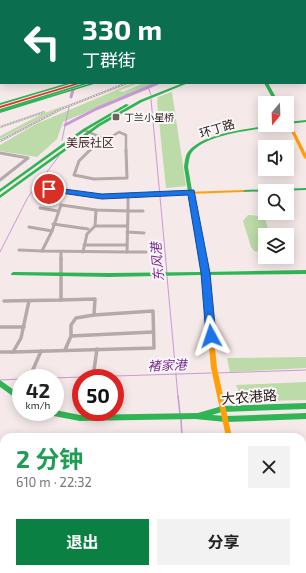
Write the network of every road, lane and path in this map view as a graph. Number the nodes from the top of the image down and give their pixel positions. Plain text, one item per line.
1 (68, 84) edge
2 (77, 84) edge
3 (84, 84) edge
4 (91, 84) edge
5 (176, 84) edge
6 (183, 84) edge
7 (267, 84) edge
8 (157, 92) junction
9 (274, 96) edge
10 (0, 108) edge
11 (306, 121) edge
12 (294, 122) edge
13 (258, 129) edge
14 (86, 131) junction
15 (293, 132) edge
16 (107, 140) junction
17 (0, 153) edge
18 (306, 158) edge
19 (0, 180) edge
20 (49, 189) dead end
21 (306, 189) edge
22 (0, 191) edge
23 (191, 192) junction
24 (128, 195) junction
25 (0, 197) edge
26 (40, 208) dead end
27 (96, 210) junction
28 (143, 210) dead end
29 (58, 211) junction
30 (128, 211) junction
31 (53, 224) junction
32 (95, 226) junction
33 (126, 226) junction
34 (29, 227) dead end
35 (88, 229) junction
36 (52, 231) junction
37 (127, 232) junction
38 (144, 232) dead end
39 (84, 245) junction
40 (127, 245) junction
41 (19, 250) dead end
42 (42, 251) junction
43 (61, 252) junction
44 (83, 252) junction
45 (127, 252) junction
46 (146, 252) dead end
47 (306, 272) edge
48 (205, 273) junction
49 (13, 274) dead end
50 (61, 274) junction
51 (61, 300) junction
52 (4, 301) dead end
53 (29, 301) junction
54 (94, 315) junction
55 (0, 327) edge
56 (24, 327) junction
57 (153, 332) junction
58 (71, 336) junction
59 (97, 349) junction
60 (65, 350) junction
61 (41, 351) junction
62 (0, 352) edge
63 (13, 352) junction
64 (33, 369) edge
65 (94, 369) edge
66 (0, 383) edge
67 (12, 393) edge
68 (306, 406) edge
69 (222, 410) junction
70 (64, 415) edge
71 (195, 416) junction
72 (306, 416) edge
73 (226, 419) junction
74 (228, 433) edge

1 - 10 main road
2 - 10 main road
3 - 10 main road
4 - 10 main road
5 - 8 main road
6 - 8 main road
7 - 9 main road
8 - 14 main road
11 - 12 main road
13 - 23 main road, 环丁路
14 - 16 street
14 - 22 main road
14 - 25 main road
15 - 18 main road
16 - 16 street
17 - 19 street
20 - 24 main road
21 - 23 main road
23 - 24 main road
23 - 48 main road, 环丁路
24 - 30 street
26 - 29 street
27 - 29 street
27 - 30 street
27 - 32 street
28 - 30 street
29 - 31 street
30 - 33 street
31 - 35 street
31 - 36 street
32 - 33 street
32 - 35 street
33 - 37 street
34 - 36 street
35 - 39 street
36 - 42 street
37 - 38 street
37 - 40 street
39 - 40 street
39 - 44 street
40 - 45 street
41 - 42 street
42 - 43 street
43 - 44 street
43 - 50 street
44 - 45 street
45 - 46 street
47 - 48 main road
48 - 50 main road
48 - 69 main road, 环丁路
49 - 50 main road
50 - 51 street
51 - 53 street
51 - 54 street
52 - 53 street
53 - 56 street
54 - 57 street
54 - 58 street
55 - 56 street
56 - 63 street
57 - 58 street
57 - 59 street
58 - 60 street
59 - 60 street
59 - 65 street
60 - 61 street
61 - 63 street
61 - 64 street
62 - 63 street
66 - 67 main road
68 - 69 main road, 大农港路
69 - 71 main road, 大农港路
69 - 73 main road, 环丁路
70 - 71 main road, 大农港路
71 - 73 main road, 大农港路
72 - 73 main road, 大农港路
73 - 74 main road, 环丁路

